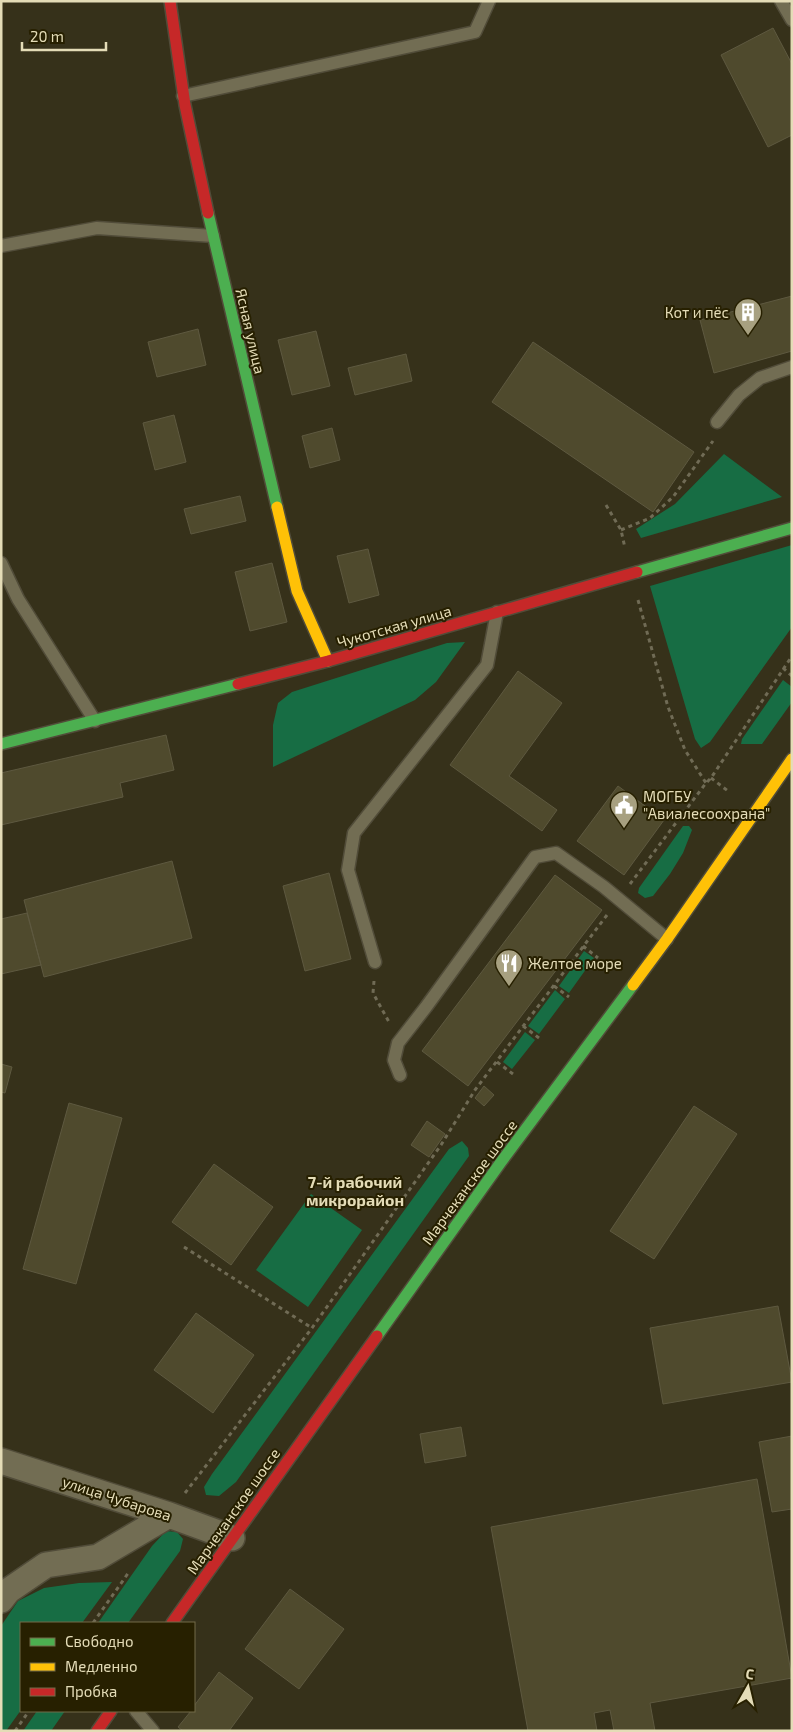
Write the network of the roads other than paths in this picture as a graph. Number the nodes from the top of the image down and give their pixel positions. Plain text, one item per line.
1 (170, 1) edge
2 (489, 1) edge
3 (781, 1) edge
4 (792, 20) edge
5 (183, 96) junction
6 (214, 236) junction
7 (1, 246) edge
8 (792, 367) edge
9 (718, 428) road end
10 (792, 528) edge
11 (1, 564) edge
12 (498, 612) junction
13 (328, 661) junction
14 (94, 720) junction
15 (1, 744) edge
16 (792, 759) edge
17 (667, 939) junction
18 (375, 962) road end
19 (400, 1075) dead end
20 (1, 1461) edge
21 (169, 1514) junction
22 (232, 1538) junction
23 (1, 1600) edge
24 (173, 1622) edge
25 (110, 1712) edge
26 (137, 1712) edge
27 (97, 1731) edge
28 (154, 1731) edge

1 - 5 street, Ясная улица
2 - 5 lane
3 - 4 lane
5 - 6 street, Ясная улица
6 - 7 lane
6 - 13 street, Ясная улица
8 - 9 lane
10 - 12 street, Чукотская улица
11 - 14 lane
12 - 13 street, Чукотская улица
12 - 18 lane
13 - 14 street, Чукотская улица
14 - 15 street, Чукотская улица
16 - 17 street, Марчеканское шоссе
17 - 19 lane
17 - 22 street, Марчеканское шоссе
20 - 21 street, улица Чубарова
21 - 22 street, улица Чубарова
21 - 23 street
22 - 24 street, Марчеканское шоссе
25 - 27 street
26 - 28 lane

